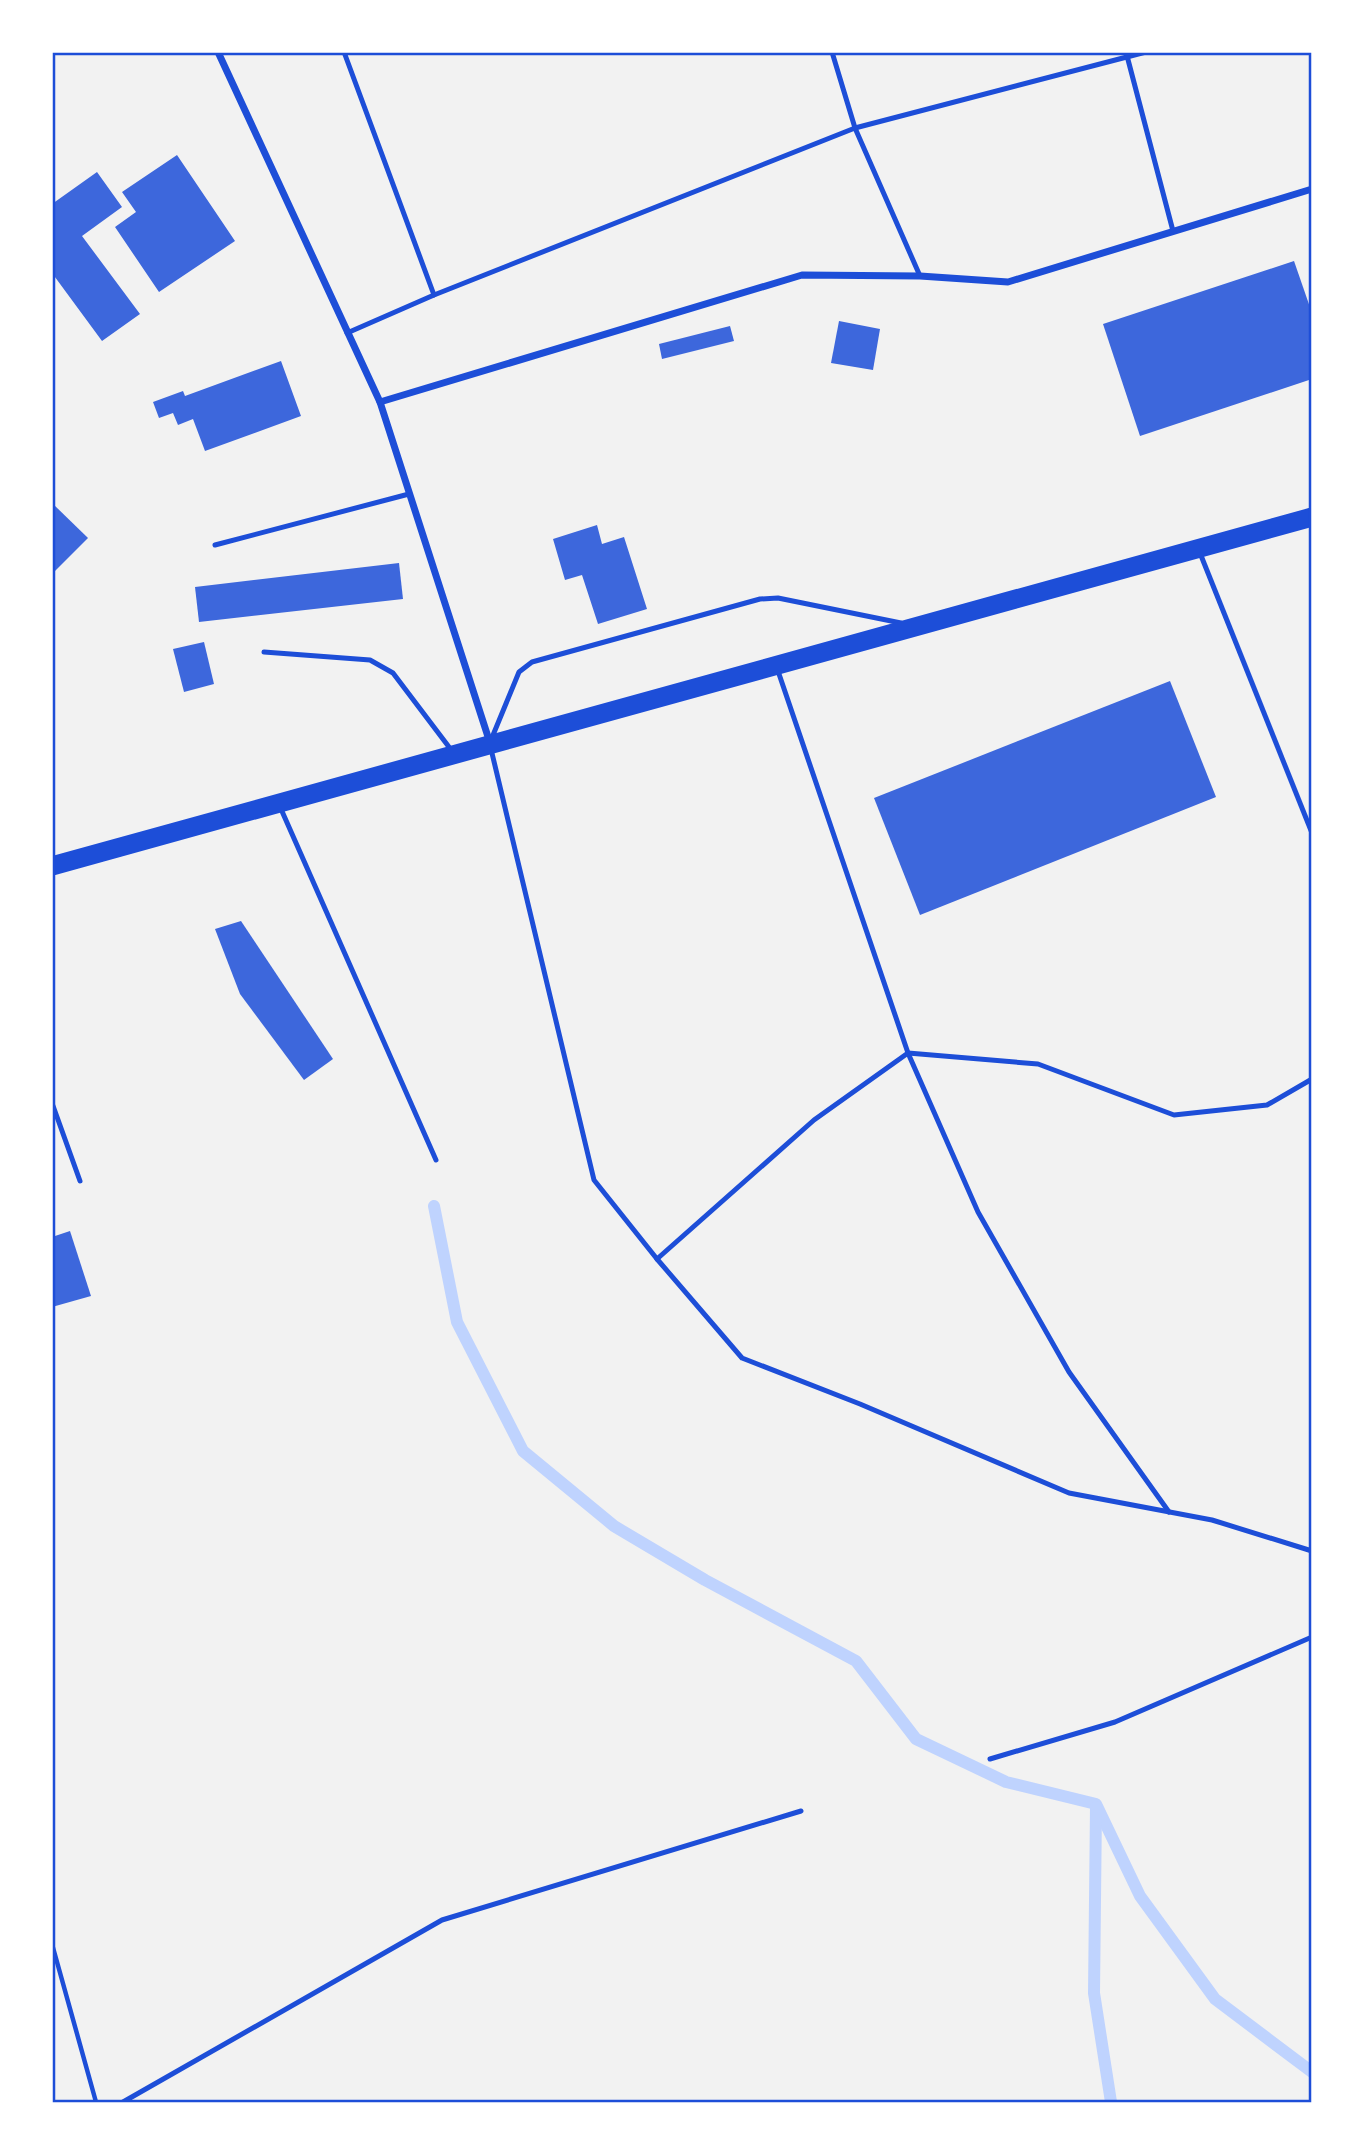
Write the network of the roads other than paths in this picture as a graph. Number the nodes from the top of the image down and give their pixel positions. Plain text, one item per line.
1 (218, 52) edge
2 (344, 52) edge
3 (832, 52) edge
4 (1146, 52) edge
5 (1127, 55) edge
6 (855, 128) junction
7 (1311, 189) edge
8 (1173, 231) junction
9 (920, 276) junction
10 (434, 295) junction
11 (347, 333) junction
12 (380, 402) junction
13 (410, 494) junction
14 (1311, 517) edge
15 (215, 545) dead end
16 (1198, 548) junction
17 (916, 626) junction
18 (264, 652) dead end
19 (776, 664) junction
20 (490, 743) junction
21 (454, 754) junction
22 (278, 803) junction
23 (1311, 833) edge
24 (52, 866) edge
25 (908, 1053) junction
26 (1311, 1079) edge
27 (52, 1103) edge
28 (436, 1160) dead end
29 (80, 1181) dead end
30 (657, 1259) junction
31 (1169, 1512) junction
32 (1311, 1551) edge
33 (1311, 1637) edge
34 (990, 1759) dead end
35 (801, 1811) dead end
36 (124, 2102) edge

1 - 11 street
2 - 10 lane
3 - 6 lane
4 - 5 lane
5 - 6 lane
5 - 8 lane
6 - 9 lane
6 - 10 lane
7 - 8 street
8 - 9 street
9 - 12 street
10 - 11 lane
11 - 12 street
12 - 13 street
13 - 15 lane
13 - 20 street
14 - 16 highway
16 - 17 highway
16 - 23 lane
17 - 19 highway
17 - 20 lane
18 - 21 lane
19 - 20 highway
19 - 25 lane
20 - 21 highway
20 - 30 lane
21 - 22 highway
22 - 24 highway
22 - 28 lane
25 - 26 lane
25 - 30 lane
25 - 31 lane
27 - 29 lane
30 - 31 lane
31 - 32 lane
33 - 34 lane
35 - 36 lane

